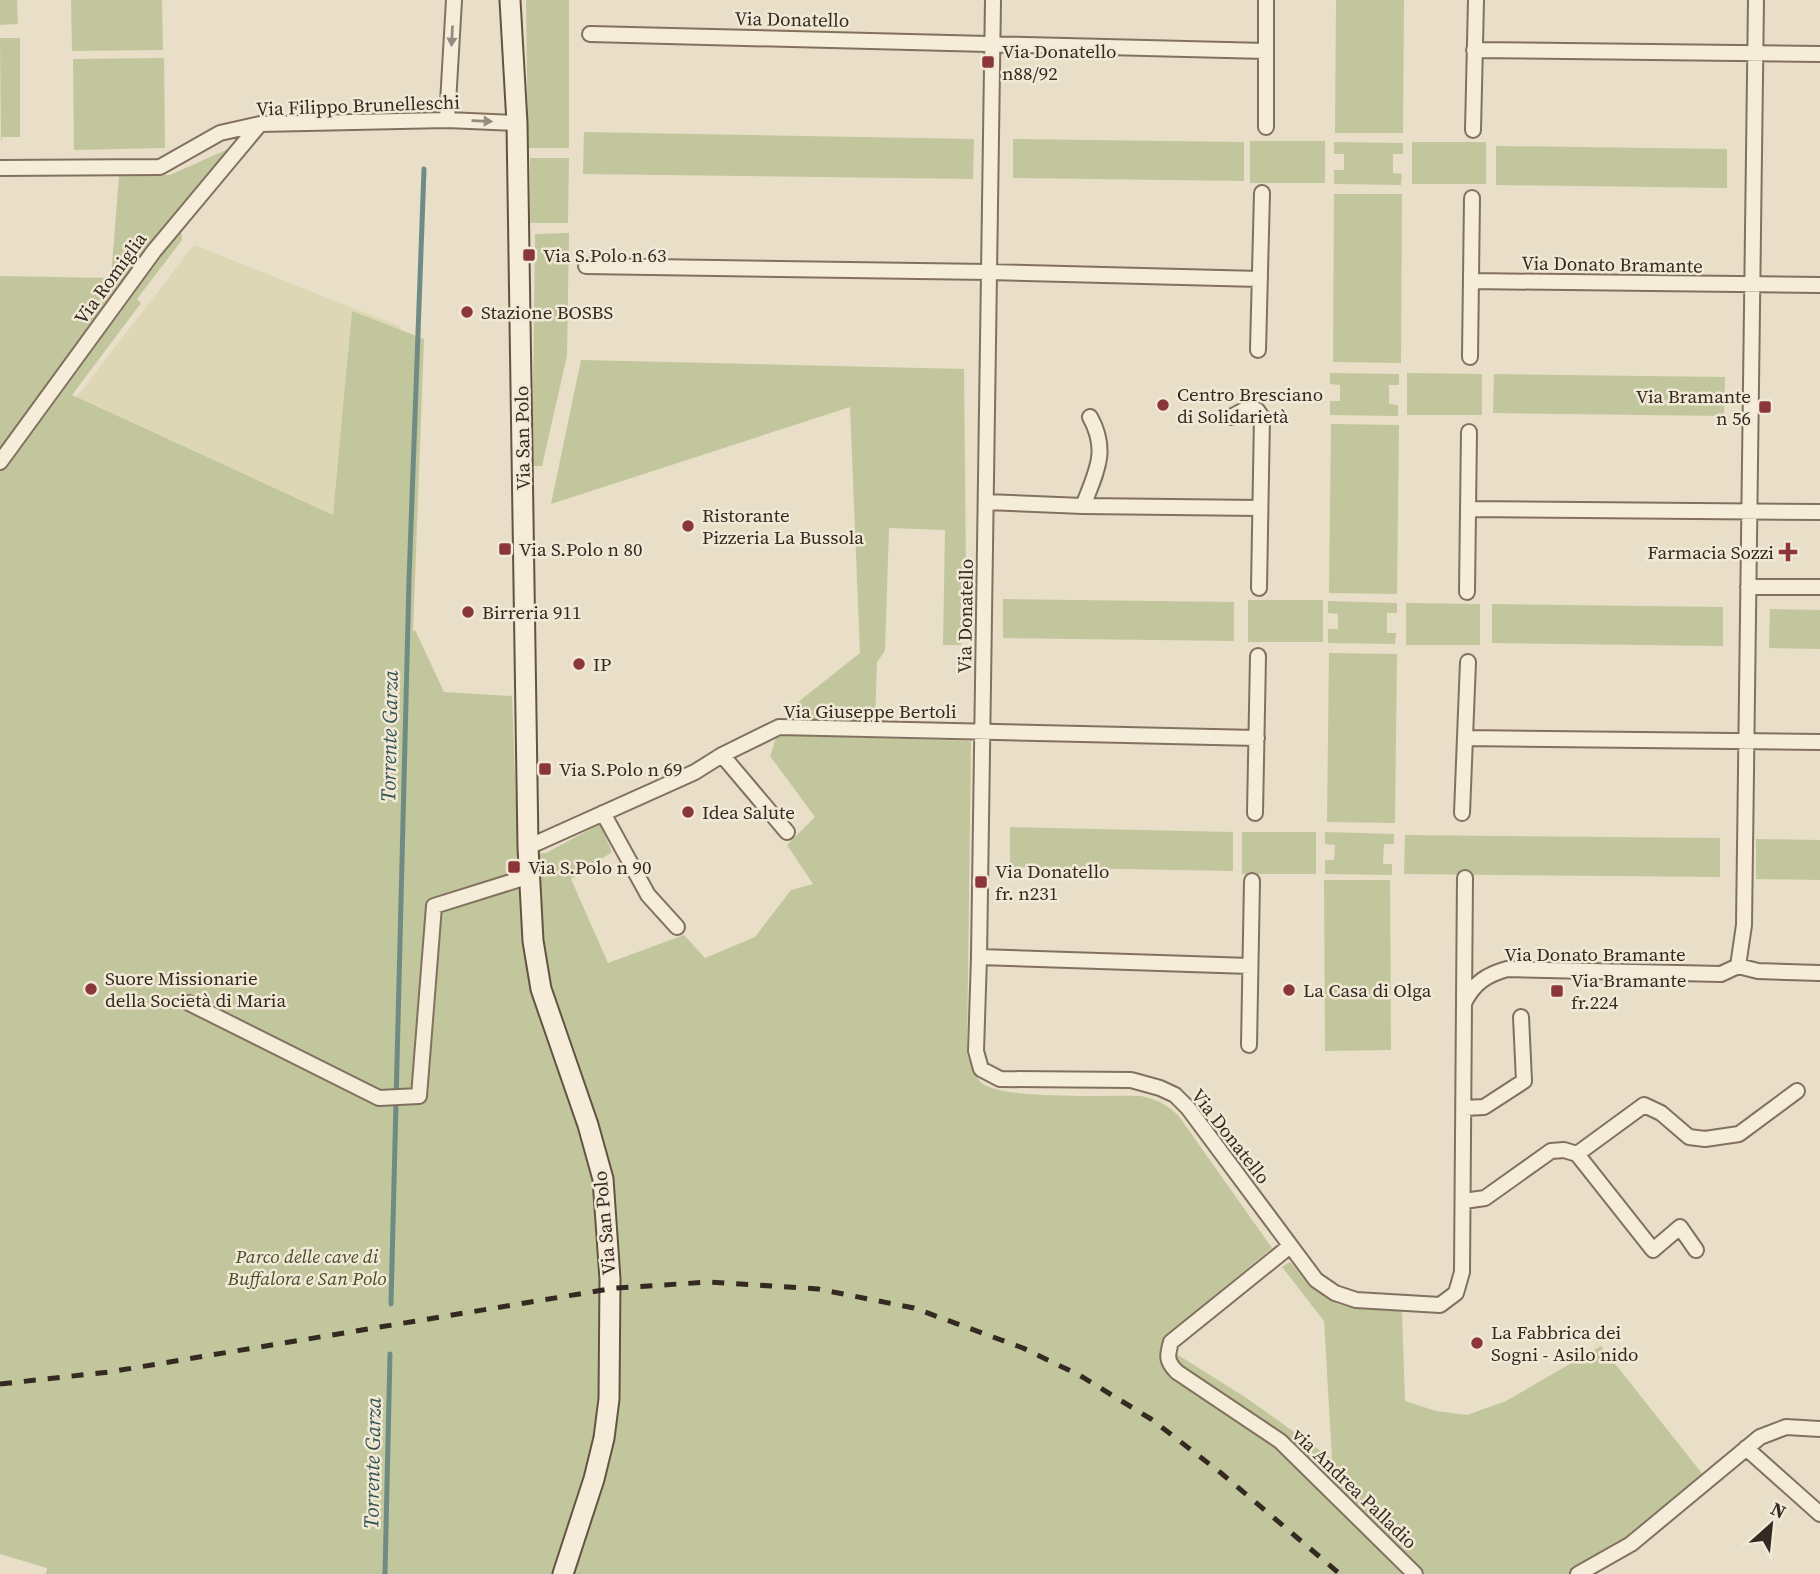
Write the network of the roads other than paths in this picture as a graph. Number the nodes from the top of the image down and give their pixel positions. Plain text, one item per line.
1 (454, 0) edge
2 (509, 0) edge
3 (993, 0) edge
4 (1266, 0) edge
5 (1476, 0) edge
6 (1756, 0) edge
7 (590, 34) dead end
8 (993, 42) junction
9 (1474, 50) junction
10 (1266, 51) junction
11 (1755, 52) junction
12 (1820, 54) edge
13 (447, 120) junction
14 (517, 123) junction
15 (260, 124) junction
16 (1266, 127) dead end
17 (1473, 130) dead end
18 (0, 168) edge
19 (1262, 193) dead end
20 (1472, 198) dead end
21 (586, 267) dead end
22 (988, 272) junction
23 (1260, 279) junction
24 (1471, 281) junction
25 (1752, 284) junction
26 (1820, 285) edge
27 (1258, 350) dead end
28 (1471, 357) dead end
29 (1090, 416) dead end
30 (1231, 417) dead end
31 (1469, 432) dead end
32 (0, 463) edge
33 (986, 502) junction
34 (1083, 506) junction
35 (1260, 508) junction
36 (1468, 509) junction
37 (1749, 512) junction
38 (1820, 512) edge
39 (1748, 587) junction
40 (1820, 587) edge
41 (1259, 588) dead end
42 (1468, 592) dead end
43 (1258, 656) dead end
44 (1468, 662) dead end
45 (982, 731) junction
46 (1256, 738) junction
47 (1465, 738) junction
48 (1746, 742) junction
49 (1820, 742) edge
50 (722, 755) junction
51 (603, 813) junction
52 (1255, 813) dead end
53 (1462, 813) dead end
54 (788, 832) dead end
55 (528, 847) junction
56 (530, 876) junction
57 (1465, 878) dead end
58 (1252, 881) dead end
59 (677, 927) dead end
60 (979, 957) junction
61 (1250, 966) junction
62 (1738, 966) junction
63 (1820, 973) edge
64 (189, 1003) dead end
65 (1464, 1003) junction
66 (1521, 1017) dead end
67 (1249, 1045) dead end
68 (1797, 1091) dead end
69 (1464, 1108) junction
70 (1577, 1154) junction
71 (1464, 1201) junction
72 (1290, 1246) junction
73 (1696, 1250) dead end
74 (1820, 1429) edge
75 (1746, 1448) junction
76 (1820, 1514) edge
77 (563, 1574) edge
78 (1415, 1574) edge
79 (1578, 1574) edge

1 -> 13 street
2 - 14 main road, Via San Polo
3 - 8 street, Via Donatello
4 - 10 street
5 - 9 street
6 - 11 street
7 - 8 street, Via Donatello
8 - 10 street, Via Donatello
8 - 22 street, Via Donatello
9 - 11 street
9 - 17 street
10 - 16 street
11 - 12 street
11 - 25 street
13 -> 14 street, Via Filippo Brunelleschi
13 - 15 street, Via Filippo Brunelleschi
14 - 55 main road, Via San Polo
15 - 18 street, Via Filippo Brunelleschi
15 - 32 street, Via Romiglia
19 - 23 street
20 - 24 street
21 - 22 street
22 - 23 street
22 - 33 street, Via Donatello
23 - 27 street
24 - 25 street, Via Donato Bramante
24 - 28 street
25 - 26 street, Via Donato Bramante
25 - 37 street
29 - 34 street
30 - 35 street
31 - 36 street
33 - 34 street
33 - 45 street, Via Donatello
34 - 35 street
35 - 41 street
36 - 37 street
36 - 42 street
37 - 38 street
37 - 39 street
39 - 40 street
39 - 48 street
43 - 46 street
44 - 47 street
45 - 46 street
45 - 50 street, Via Giuseppe Bertoli
45 - 60 street, Via Donatello
46 - 52 street
47 - 48 street
47 - 53 street
48 - 49 street
48 - 62 street
50 - 51 street, Via Giuseppe Bertoli
50 - 54 street
51 - 55 street, Via Giuseppe Bertoli
51 - 59 street
55 - 56 main road, Via San Polo
56 - 64 street
56 - 77 main road, Via San Polo
57 - 65 street
58 - 61 street
60 - 61 street
60 - 72 street, Via Donatello
61 - 67 street
62 - 63 street, Via Donato Bramante
62 - 65 street, Via Donato Bramante
65 - 69 street
66 - 69 street
68 - 70 street
69 - 71 street
70 - 71 street
70 - 73 street
71 - 72 street, Via Donatello
72 - 78 street, via Andrea Palladio
74 - 75 street
75 - 76 street
75 - 79 street

